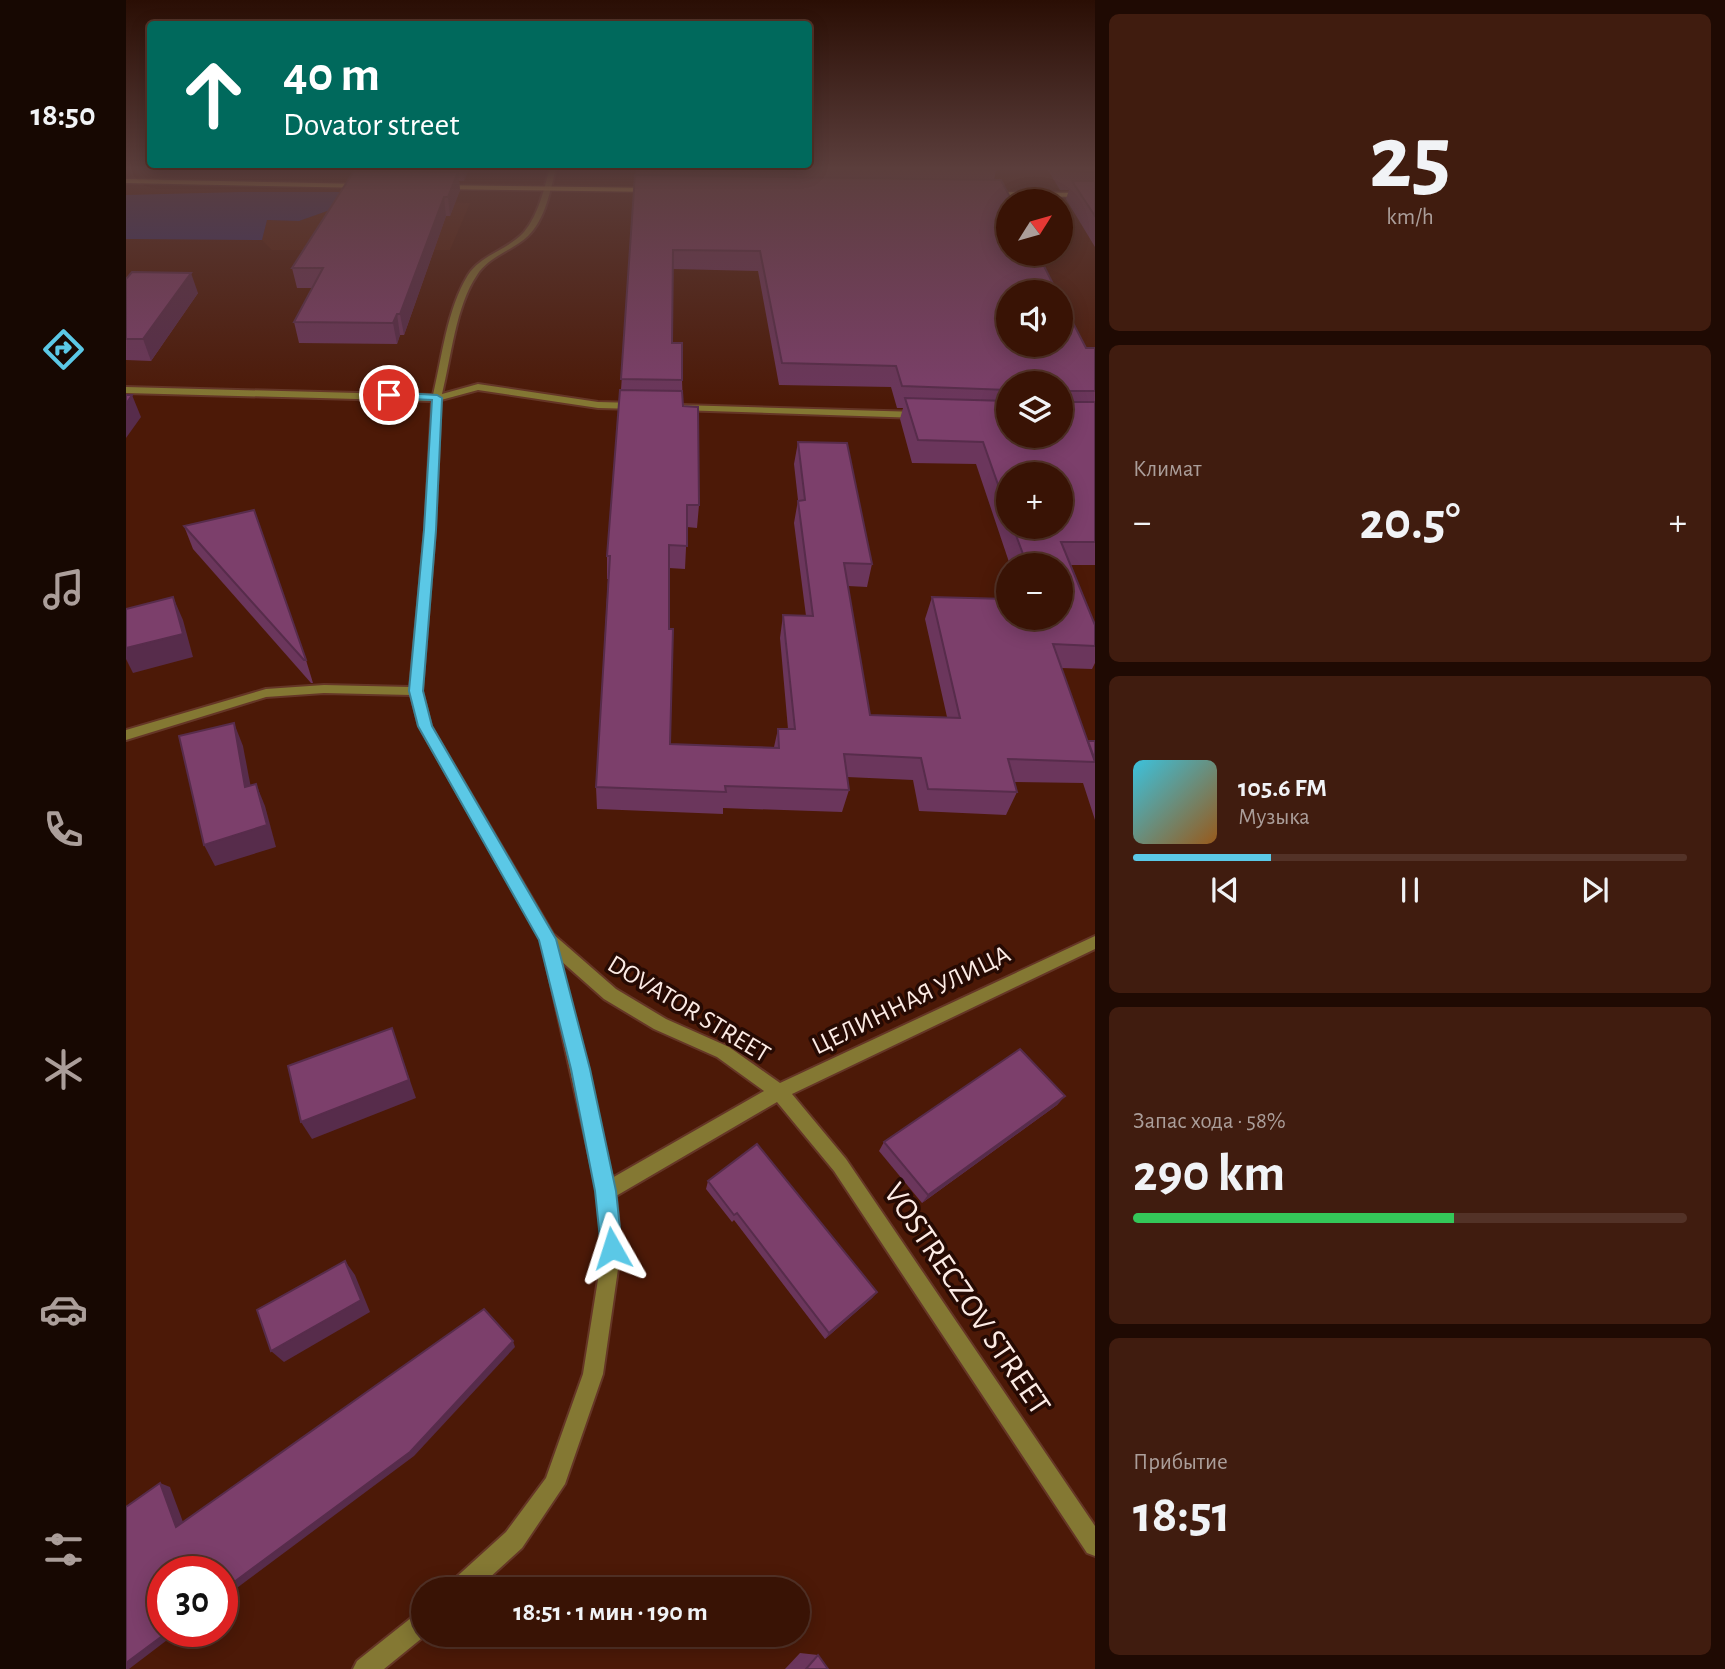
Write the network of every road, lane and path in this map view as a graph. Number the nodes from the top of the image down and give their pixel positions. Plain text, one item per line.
1 (510, 245) edge
2 (126, 390) edge
3 (437, 398) junction
4 (653, 407) edge
5 (666, 407) edge
6 (927, 415) edge
7 (416, 691) junction
8 (126, 735) edge
9 (548, 939) junction
10 (1095, 942) edge
11 (779, 1092) junction
12 (606, 1191) junction
13 (1095, 1545) edge
14 (473, 1577) edge
15 (411, 1632) edge
16 (365, 1669) edge

1 - 3 street, DOVATOR STREET
2 - 3 street
3 - 4 street
3 - 7 street, DOVATOR STREET
5 - 6 street
7 - 8 street
7 - 9 street, DOVATOR STREET
9 - 11 street, DOVATOR STREET
9 - 12 street
10 - 11 street, ЦЕЛИННАЯ УЛИЦА
11 - 12 street, ЦЕЛИННАЯ УЛИЦА
11 - 13 street, VOSTRECZOV STREET
12 - 14 street
15 - 16 street

